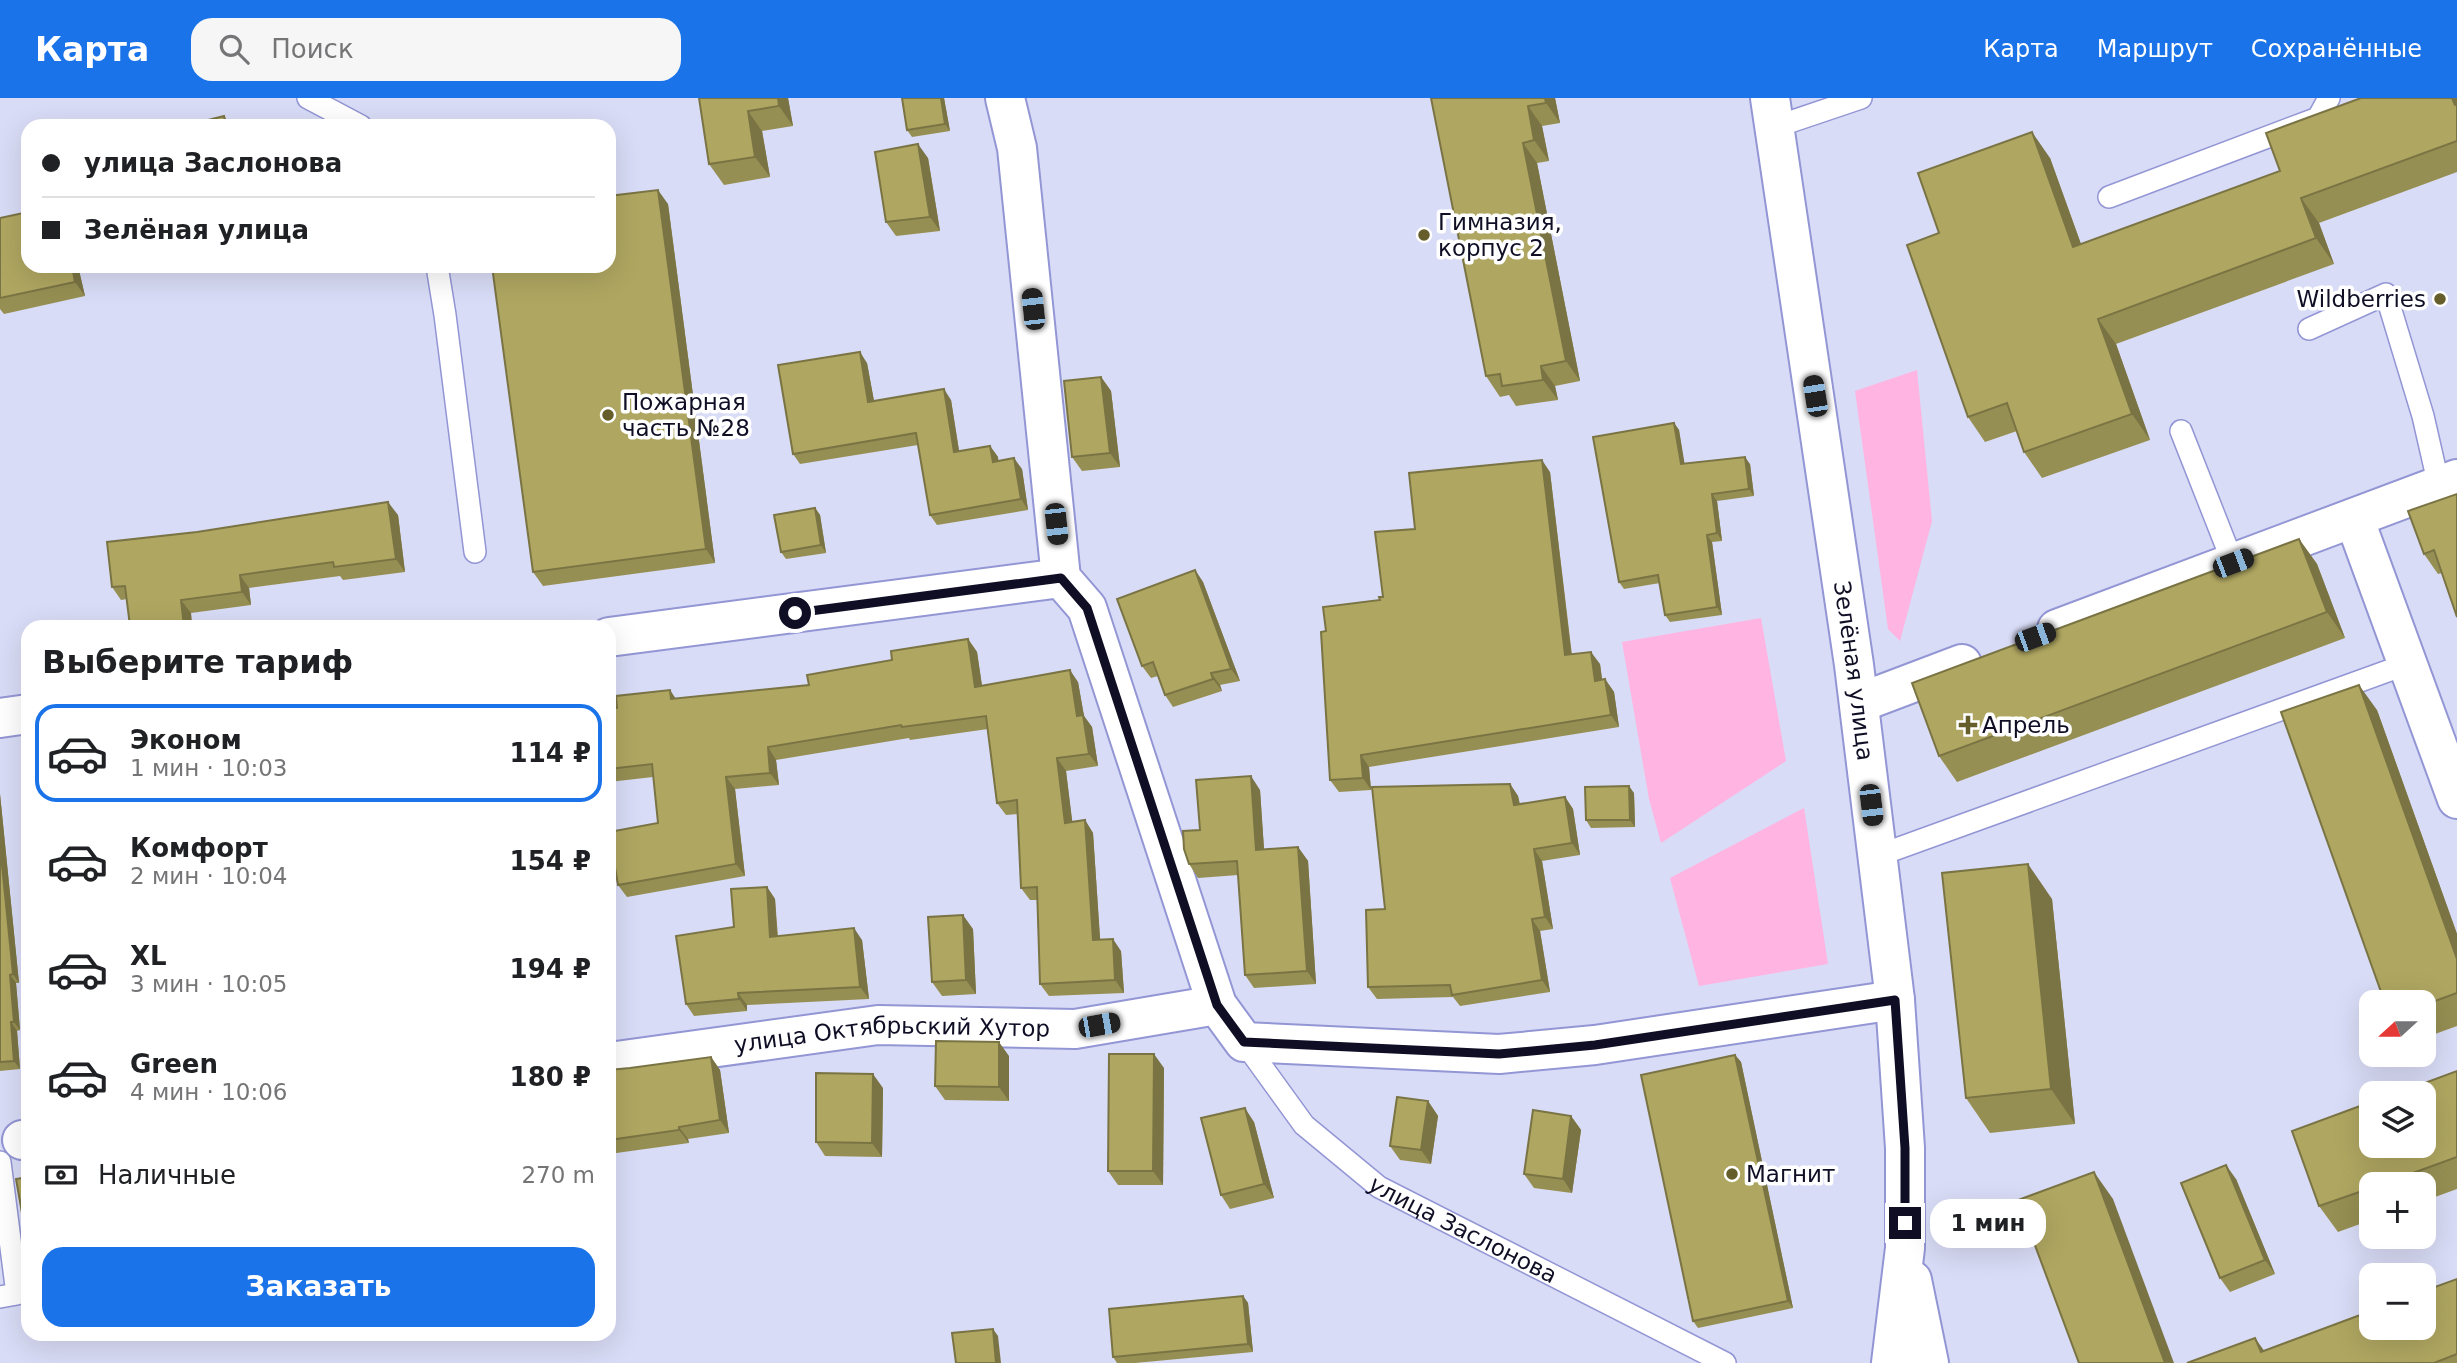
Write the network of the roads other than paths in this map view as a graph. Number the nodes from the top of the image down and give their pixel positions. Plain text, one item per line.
1 (308, 98) edge
2 (1005, 98) edge
3 (1861, 98) edge
4 (2329, 98) edge
5 (1773, 113) edge
6 (348, 119) edge
7 (2109, 197) dead end
8 (438, 273) edge
9 (2309, 329) dead end
10 (2181, 430) dead end
11 (2448, 483) edge
12 (2354, 518) junction
13 (475, 552) dead end
14 (2233, 563) junction
15 (1061, 578) junction
16 (616, 636) edge
17 (2407, 664) junction
18 (1859, 703) junction
19 (21, 715) edge
20 (0, 718) edge
21 (2457, 799) edge
22 (1877, 856) junction
23 (1895, 1000) junction
24 (1217, 1005) junction
25 (1244, 1042) junction
26 (616, 1061) edge
27 (13, 1145) edge
28 (1905, 1248) junction
29 (0, 1297) edge
30 (1725, 1363) edge
31 (1891, 1363) edge
32 (1929, 1363) edge

1 - 6 lane
2 - 15 street
3 - 5 lane
4 - 7 lane
5 - 18 street, Зелёная улица
8 - 13 lane
9 - 11 lane
10 - 14 lane
11 - 12 street
12 - 14 street
12 - 17 street
14 - 18 street
15 - 16 street
15 - 24 street
17 - 21 street
17 - 22 lane
18 - 22 street, Зелёная улица
19 - 20 street
22 - 23 street, Зелёная улица
23 - 25 street
23 - 28 street, Зелёная улица
24 - 25 street
24 - 26 street, улица Октябрьский Хутор
25 - 30 lane, улица Заслонова
27 - 29 lane
28 - 31 street, Зелёная улица
28 - 32 street, Зелёная улица

